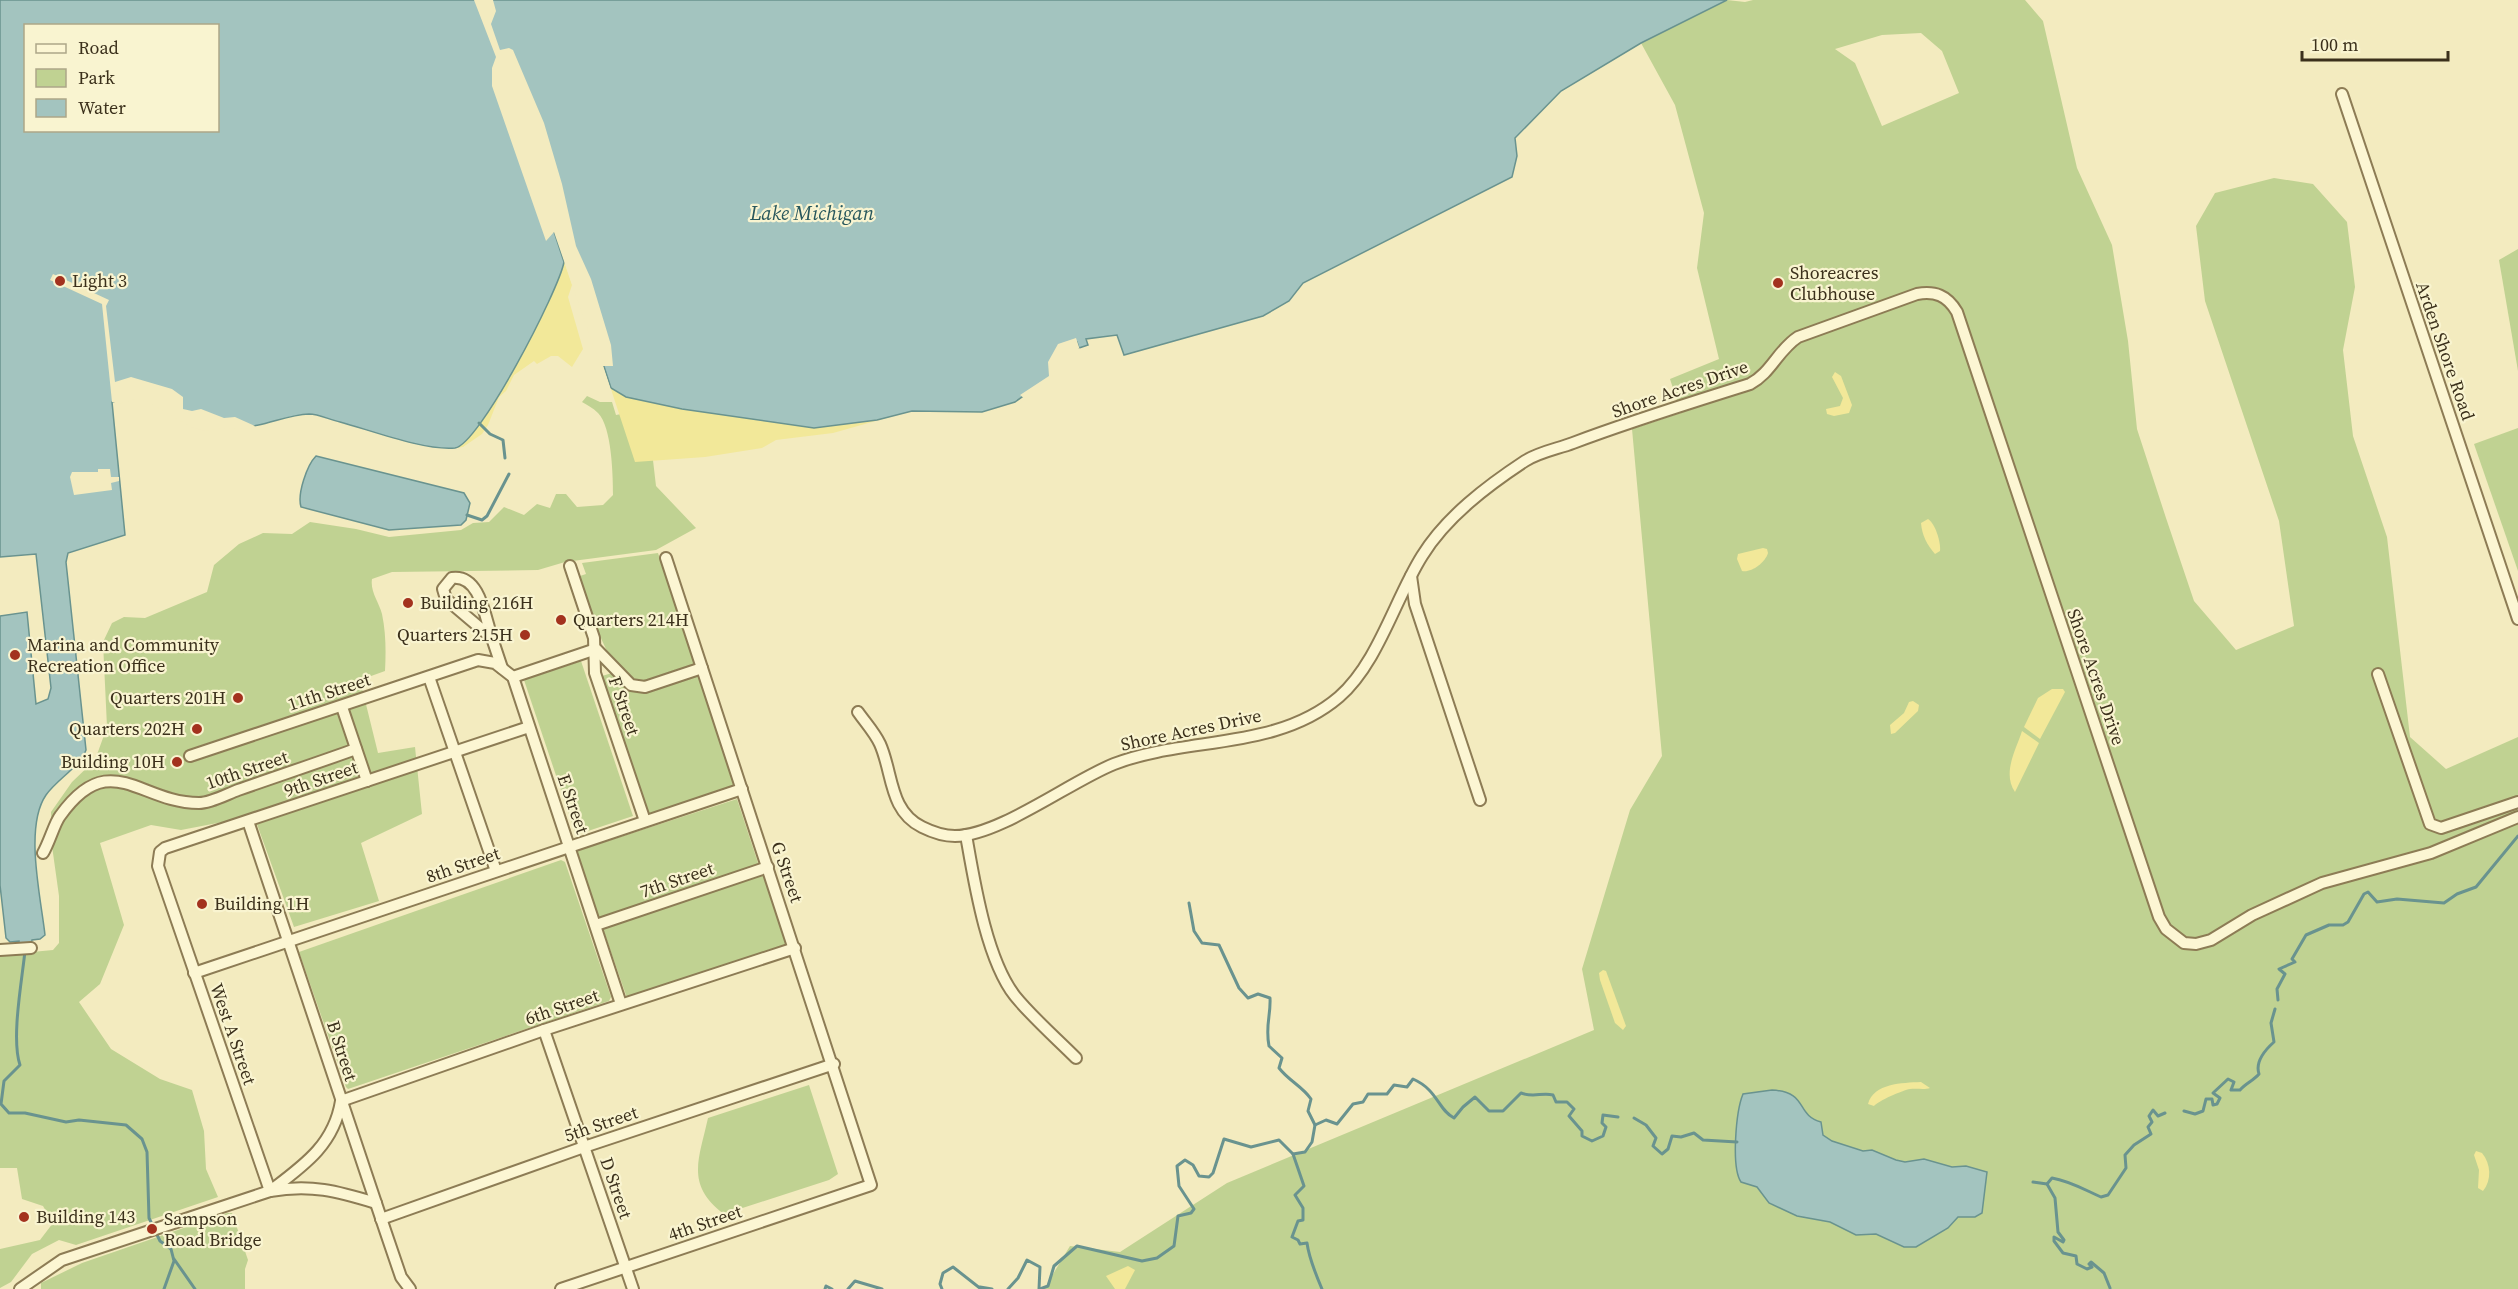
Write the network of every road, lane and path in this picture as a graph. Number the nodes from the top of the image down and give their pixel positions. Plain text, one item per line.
1 (2342, 94) dead end
2 (666, 558) dead end
3 (570, 566) dead end
4 (1411, 576) junction
5 (2518, 619) edge
6 (492, 638) junction
7 (596, 649) junction
8 (478, 660) junction
9 (502, 668) junction
10 (702, 668) junction
11 (2378, 674) dead end
12 (429, 677) junction
13 (513, 677) junction
14 (342, 707) junction
15 (858, 712) dead end
16 (530, 728) junction
17 (356, 749) junction
18 (454, 753) junction
19 (190, 756) dead end
20 (367, 781) junction
21 (742, 789) junction
22 (1479, 800) dead end
23 (2518, 802) edge
24 (2518, 817) edge
25 (248, 821) junction
26 (645, 821) junction
27 (966, 835) junction
28 (570, 847) junction
29 (43, 853) dead end
30 (768, 867) junction
31 (496, 871) junction
32 (165, 888) joint
33 (596, 925) junction
34 (289, 941) junction
35 (31, 948) dead end
36 (795, 948) junction
37 (0, 949) edge
38 (195, 973) junction
39 (621, 1004) junction
40 (544, 1030) junction
41 (1076, 1058) dead end
42 (834, 1064) junction
43 (341, 1101) junction
44 (584, 1147) junction
45 (859, 1189) joint
46 (270, 1191) junction
47 (376, 1203) junction
48 (381, 1219) junction
49 (626, 1268) junction
50 (632, 1286) edge
51 (20, 1289) edge
52 (410, 1289) edge
53 (561, 1289) edge

1 - 5 street, Arden Shore Road
2 - 10 street, G Street
3 - 7 street, F Street
4 - 22 street
4 - 24 street, Shore Acres Drive
4 - 27 street, Shore Acres Drive
6 - 6 street
6 - 8 street
6 - 9 street
7 - 10 street
7 - 13 street
7 - 26 street, F Street
8 - 9 street
8 - 12 street, 11th Street
9 - 13 street
10 - 21 street, G Street
11 - 23 street
12 - 14 street, 11th Street
12 - 18 street
13 - 16 street, E Street
14 - 17 street
14 - 19 street, 11th Street
15 - 27 street, Shore Acres Drive
16 - 18 street, 9th Street
16 - 28 street, E Street
17 - 20 street
17 - 29 street, 10th Street
18 - 20 street, 9th Street
18 - 31 street
20 - 25 street, 9th Street
21 - 26 street, 8th Street
21 - 30 street, G Street
25 - 32 street, 9th Street
25 - 34 street, B Street
26 - 28 street, 8th Street
27 - 41 street
28 - 31 street, 8th Street
28 - 33 street, E Street
30 - 33 street, 7th Street
30 - 36 street, G Street
31 - 34 street, 8th Street
32 - 38 street, West A Street
33 - 39 street, E Street
34 - 38 street, 8th Street
34 - 43 street, B Street
35 - 37 street
36 - 39 street, 6th Street
36 - 42 street, G Street
38 - 46 street, West A Street
39 - 40 street, 6th Street
40 - 43 street, 6th Street
40 - 44 street, D Street
42 - 44 street, 5th Street
42 - 45 street, G Street
43 - 46 street
43 - 47 street, B Street
44 - 48 street, 5th Street
44 - 49 street, D Street
45 - 49 street, 4th Street
46 - 47 street
46 - 51 street
47 - 48 street, B Street
48 - 52 street, B Street
49 - 50 street, D Street
49 - 53 street, 4th Street

